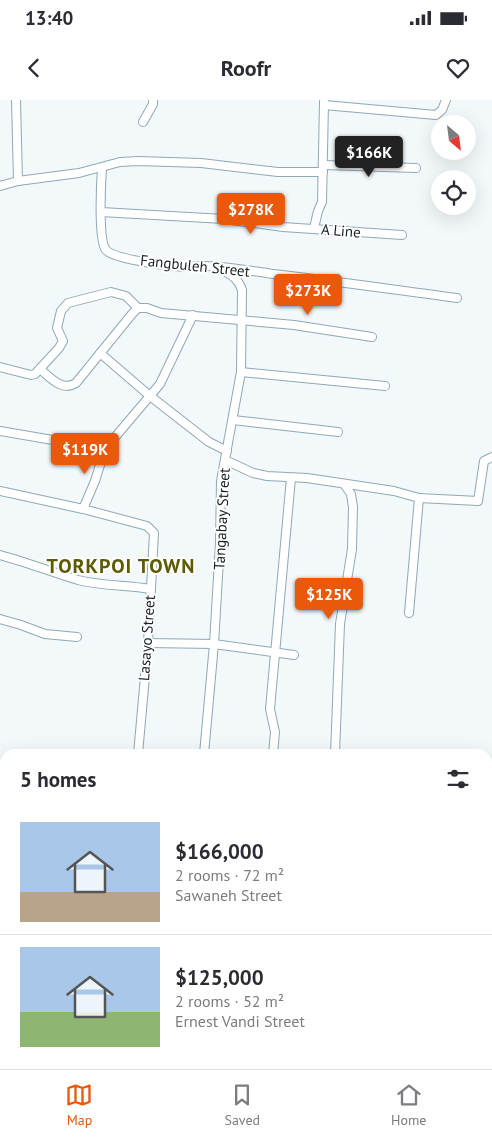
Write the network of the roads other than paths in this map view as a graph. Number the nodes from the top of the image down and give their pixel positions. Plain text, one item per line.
1 (16, 100) edge
2 (153, 100) edge
3 (446, 100) edge
4 (324, 103) edge
5 (143, 122) dead end
6 (102, 168) junction
7 (416, 168) dead end
8 (324, 169) junction
9 (18, 181) junction
10 (0, 186) edge
11 (101, 212) junction
12 (314, 228) junction
13 (402, 236) dead end
14 (218, 267) junction
15 (457, 298) dead end
16 (138, 308) junction
17 (193, 315) junction
18 (240, 319) junction
19 (372, 337) dead end
20 (100, 353) junction
21 (0, 367) edge
22 (40, 369) junction
23 (241, 372) junction
24 (385, 386) dead end
25 (150, 396) junction
26 (233, 420) junction
27 (0, 431) edge
28 (338, 432) dead end
29 (105, 448) junction
30 (227, 452) junction
31 (492, 457) edge
32 (225, 460) junction
33 (291, 478) junction
34 (344, 484) junction
35 (0, 490) edge
36 (419, 498) junction
37 (83, 509) junction
38 (0, 555) edge
39 (151, 589) junction
40 (409, 613) dead end
41 (0, 619) edge
42 (77, 638) dead end
43 (148, 643) junction
44 (214, 644) junction
45 (275, 653) junction
46 (294, 655) dead end
47 (138, 749) edge
48 (204, 749) edge
49 (273, 749) edge
50 (335, 749) edge

1 - 9 street
2 - 5 street
3 - 4 street
4 - 8 street
6 - 8 street
6 - 9 street
6 - 11 street, Fangbuleh Street
7 - 8 street
8 - 12 street
9 - 10 street
11 - 12 street, A Line
11 - 14 street, Fangbuleh Street
12 - 13 street, A Line
14 - 15 street, Fangbuleh Street
14 - 18 street, Tangabay Street
16 - 17 street
16 - 20 street
16 - 22 street
17 - 18 street
17 - 25 street
18 - 19 street
18 - 23 street, Tangabay Street
20 - 22 street
20 - 25 street
21 - 22 street
23 - 24 street
23 - 26 street, Tangabay Street
25 - 29 street
25 - 30 street
26 - 28 street
26 - 30 street, Tangabay Street
27 - 29 street
29 - 37 street
30 - 32 street, Tangabay Street
31 - 36 street
32 - 33 street
32 - 44 street, Tangabay Street
33 - 34 street
33 - 45 street
34 - 36 street
34 - 50 street
35 - 37 street, Lasayo Street
36 - 40 street
37 - 39 street, Lasayo Street
38 - 39 street
39 - 43 street, Lasayo Street
41 - 42 street
43 - 44 street
43 - 47 street, Lasayo Street
44 - 45 street
44 - 48 street, Tangabay Street
45 - 46 street
45 - 49 street

